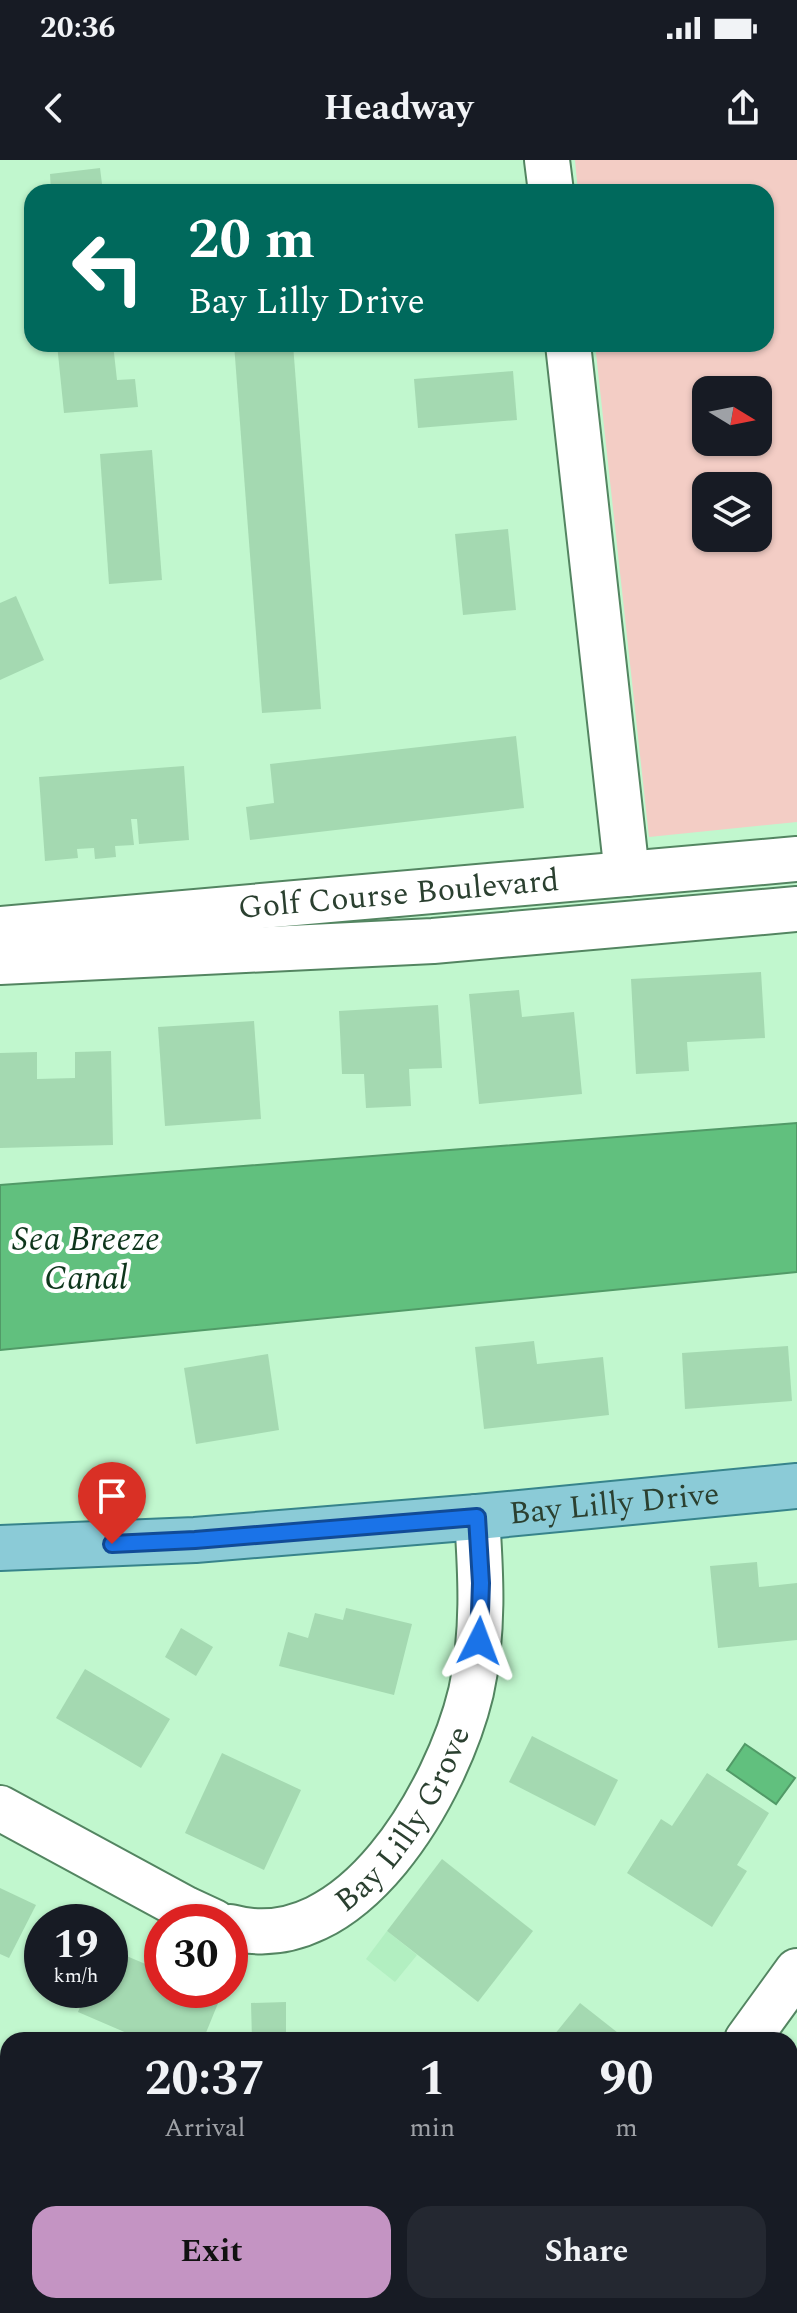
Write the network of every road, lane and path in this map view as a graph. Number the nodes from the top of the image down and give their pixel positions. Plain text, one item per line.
1 (547, 160) edge
2 (550, 184) edge
3 (569, 352) edge
4 (797, 859) edge
5 (627, 874) junction
6 (797, 909) edge
7 (0, 929) edge
8 (0, 962) edge
9 (797, 1486) edge
10 (477, 1517) junction
11 (0, 1548) edge
12 (0, 1808) edge
13 (177, 1904) edge
14 (248, 1930) edge
15 (797, 1971) edge
16 (753, 2032) edge

1 - 2 street
3 - 5 street
4 - 5 street, Golf Course Boulevard
5 - 7 street, Golf Course Boulevard
6 - 8 street, Golf Course Boulevard
9 - 10 main road, Bay Lilly Drive
10 - 11 main road, Bay Lilly Drive
10 - 14 street, Bay Lilly Grove
12 - 13 street
15 - 16 street

